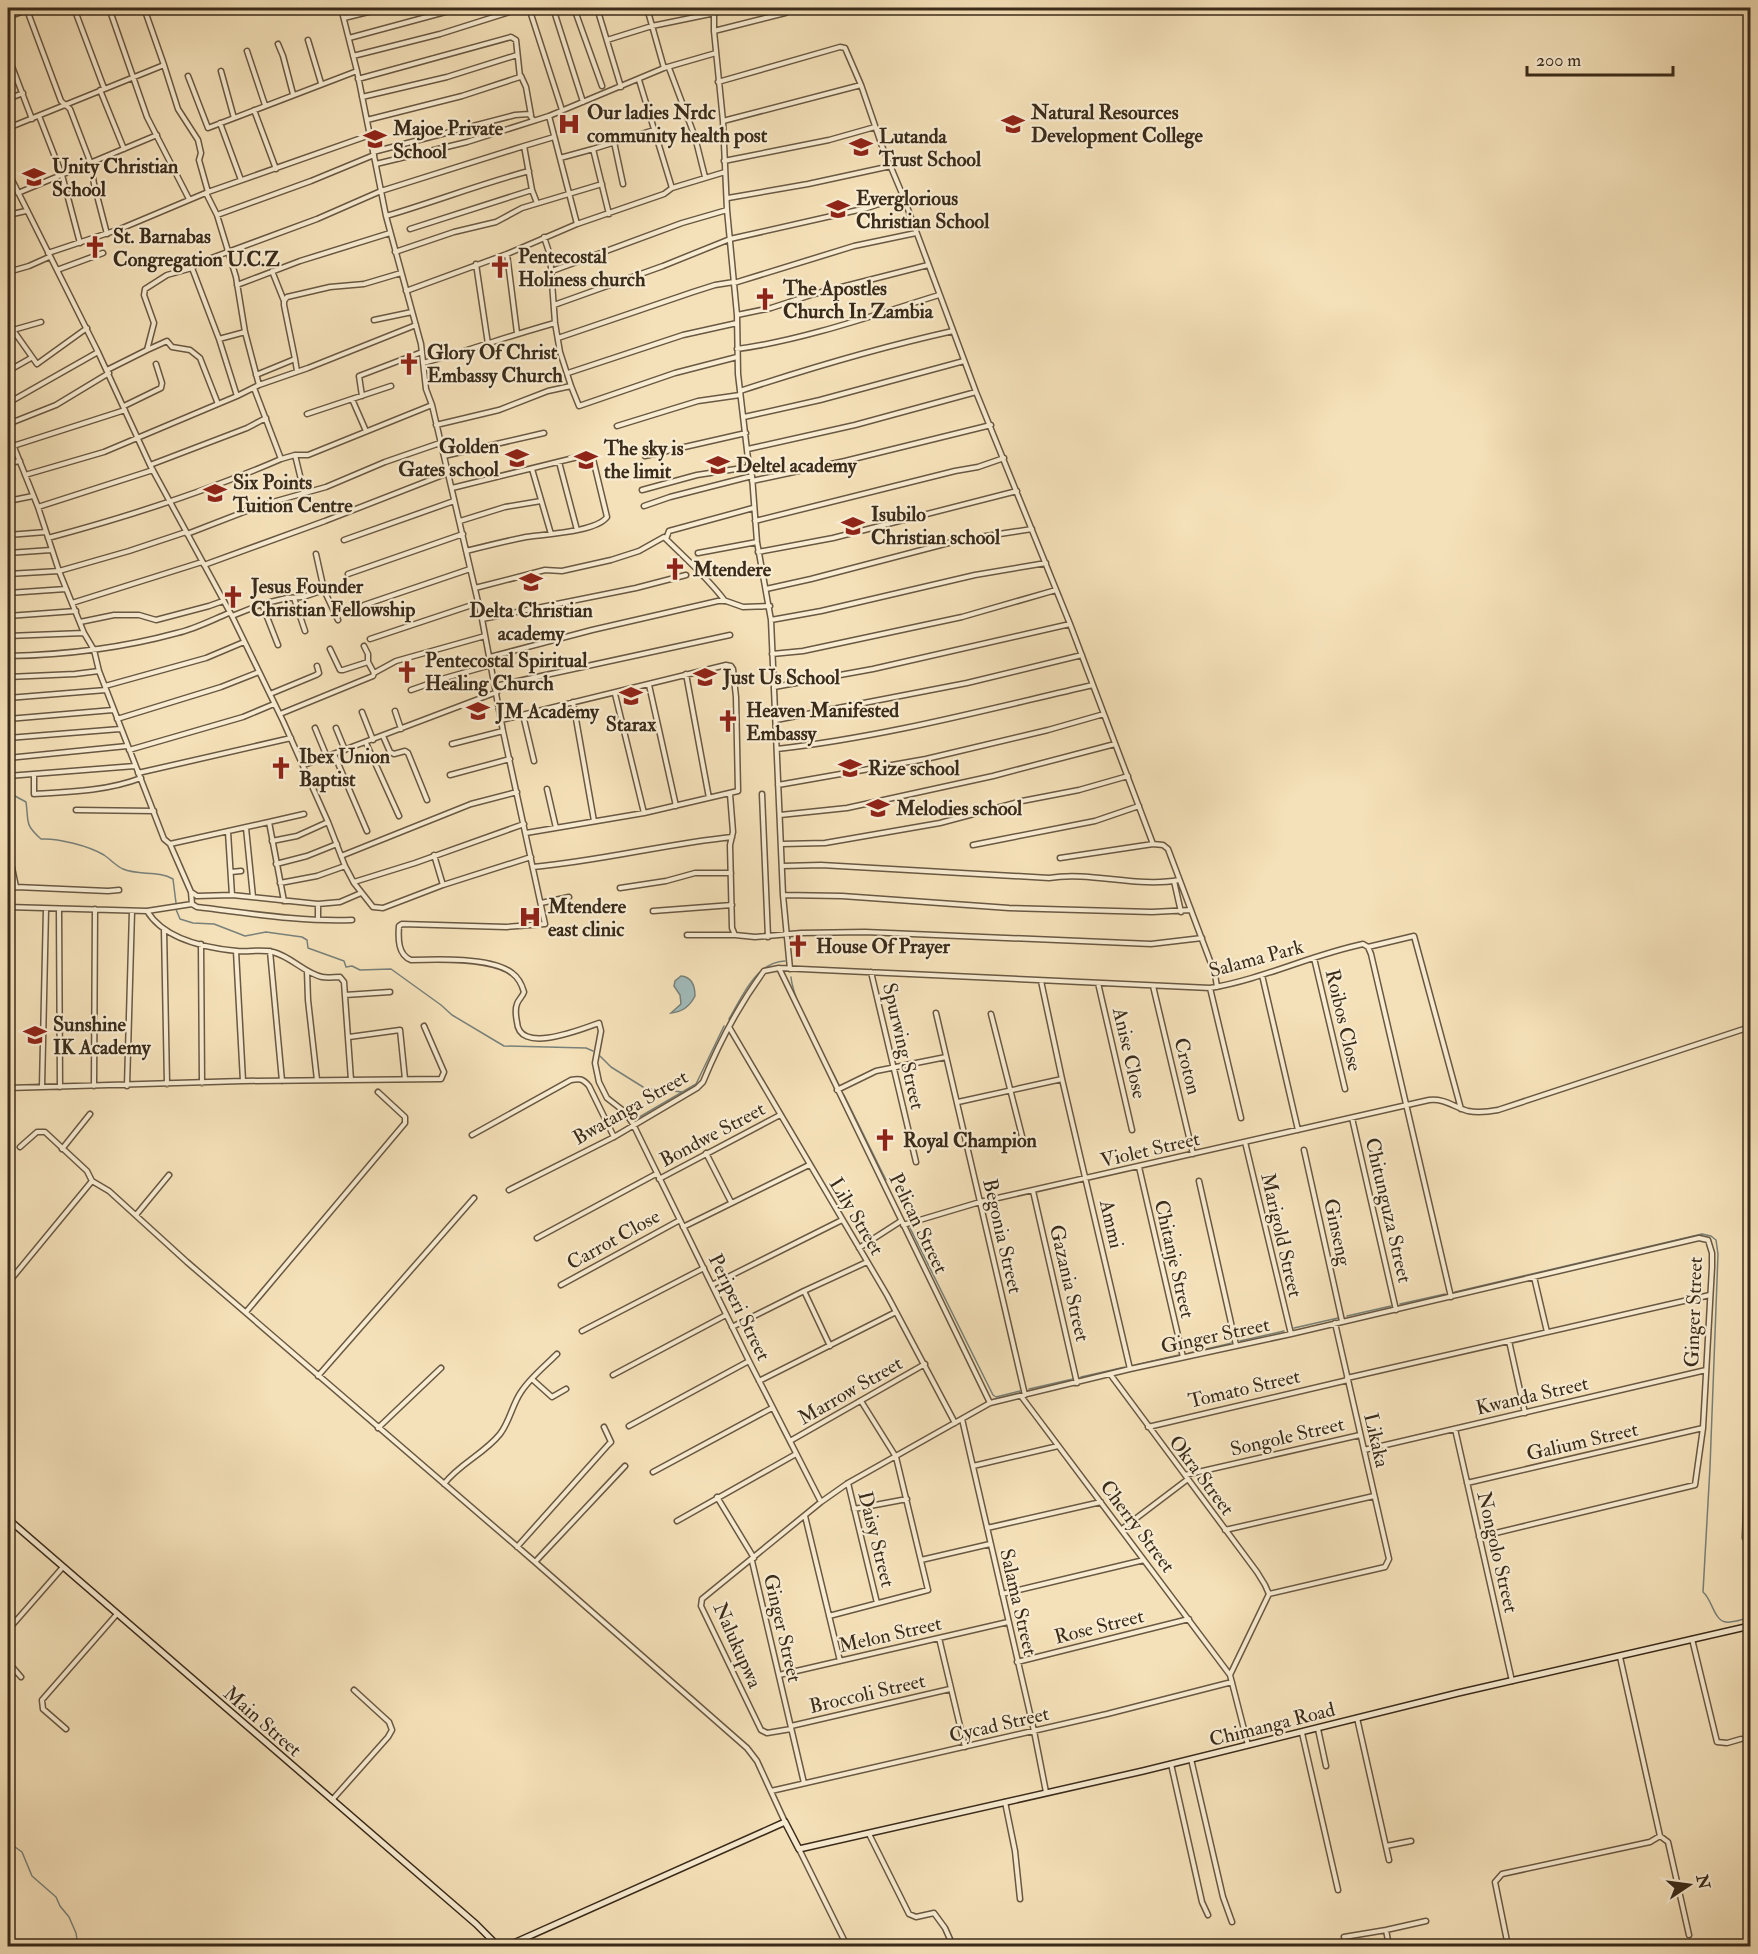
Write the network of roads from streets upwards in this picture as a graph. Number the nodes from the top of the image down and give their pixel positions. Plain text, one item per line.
1 (32, 8) edge
2 (74, 8) edge
3 (109, 8) edge
4 (144, 8) edge
5 (341, 8) edge
6 (384, 8) edge
7 (460, 8) edge
8 (522, 8) edge
9 (529, 8) edge
10 (553, 8) edge
11 (574, 8) edge
12 (597, 8) edge
13 (604, 8) edge
14 (647, 8) edge
15 (795, 8) edge
16 (27, 10) junction
17 (715, 10) edge
18 (8, 17) edge
19 (344, 18) junction
20 (652, 26) junction
21 (714, 31) junction
22 (349, 38) junction
23 (308, 40) dead end
24 (607, 40) junction
25 (278, 44) dead end
26 (247, 51) dead end
27 (716, 53) junction
28 (517, 54) junction
29 (8, 56) edge
30 (353, 56) junction
31 (164, 65) junction
32 (669, 68) junction
33 (664, 69) junction
34 (221, 71) dead end
35 (357, 71) junction
36 (188, 76) dead end
37 (521, 76) junction
38 (133, 77) junction
39 (358, 79) junction
40 (639, 80) junction
41 (718, 82) junction
42 (321, 83) junction
43 (861, 85) junction
44 (602, 86) dead end
45 (621, 87) junction
46 (102, 89) junction
47 (22, 93) junction
48 (293, 94) junction
49 (362, 97) junction
50 (8, 99) edge
51 (583, 102) junction
52 (66, 105) junction
53 (265, 105) junction
54 (254, 110) junction
55 (562, 110) junction
56 (39, 116) junction
57 (549, 116) junction
58 (234, 118) junction
59 (532, 118) junction
60 (32, 119) junction
61 (367, 120) junction
62 (723, 121) junction
63 (220, 123) junction
64 (875, 127) junction
65 (8, 128) edge
66 (654, 130) junction
67 (157, 135) junction
68 (370, 135) junction
69 (554, 137) junction
70 (614, 142) junction
71 (524, 146) junction
72 (124, 149) junction
73 (593, 149) junction
74 (373, 153) junction
75 (560, 158) junction
76 (724, 161) junction
77 (91, 164) junction
78 (376, 164) junction
79 (891, 166) junction
80 (276, 169) junction
81 (529, 171) junction
82 (8, 172) edge
83 (725, 172) junction
84 (63, 175) junction
85 (705, 177) junction
86 (241, 180) junction
87 (602, 184) junction
88 (623, 184) dead end
89 (672, 188) junction
90 (532, 190) junction
91 (381, 191) junction
92 (207, 192) junction
93 (18, 193) junction
94 (570, 194) junction
95 (903, 196) junction
96 (728, 198) junction
97 (189, 199) junction
98 (537, 203) junction
99 (728, 210) junction
100 (26, 211) junction
101 (609, 214) junction
102 (8, 215) edge
103 (217, 215) junction
104 (386, 216) junction
105 (577, 224) junction
106 (410, 229) dead end
107 (390, 233) junction
108 (916, 233) junction
109 (106, 234) junction
110 (544, 237) junction
111 (730, 239) junction
112 (80, 243) junction
113 (228, 252) junction
114 (395, 252) junction
115 (103, 254) dead end
116 (507, 254) junction
117 (49, 255) junction
118 (476, 264) junction
119 (928, 265) junction
120 (192, 268) junction
121 (57, 270) junction
122 (272, 271) junction
123 (552, 271) junction
124 (8, 272) edge
125 (401, 273) junction
126 (734, 283) junction
127 (237, 285) junction
128 (406, 291) junction
129 (939, 295) junction
130 (284, 301) junction
131 (554, 305) junction
132 (412, 312) junction
133 (737, 315) junction
134 (374, 320) dead end
135 (41, 321) dead end
136 (8, 323) edge
137 (555, 323) junction
138 (737, 323) junction
139 (416, 325) junction
140 (87, 328) junction
141 (13, 330) junction
142 (953, 331) junction
143 (245, 332) junction
144 (517, 333) junction
145 (558, 338) junction
146 (219, 339) junction
147 (488, 344) junction
148 (737, 349) junction
149 (147, 350) junction
150 (98, 352) junction
151 (422, 352) junction
152 (737, 357) junction
153 (31, 358) junction
154 (295, 359) junction
155 (964, 361) junction
156 (423, 363) junction
157 (156, 364) dead end
158 (8, 371) edge
159 (108, 371) junction
160 (297, 371) junction
161 (568, 373) junction
162 (256, 375) junction
163 (259, 385) junction
164 (391, 386) dead end
165 (571, 386) junction
166 (254, 388) junction
167 (975, 392) junction
168 (740, 393) junction
169 (237, 396) junction
170 (362, 396) junction
171 (352, 399) junction
172 (8, 403) edge
173 (218, 404) junction
174 (432, 405) junction
175 (124, 408) junction
176 (307, 414) dead end
177 (744, 417) junction
178 (266, 418) junction
179 (8, 424) edge
180 (436, 424) junction
181 (991, 425) junction
182 (617, 426) dead end
183 (366, 431) junction
184 (8, 432) edge
185 (544, 433) dead end
186 (746, 433) junction
187 (138, 437) junction
188 (440, 442) junction
189 (13, 446) junction
190 (748, 449) junction
191 (295, 454) junction
192 (444, 456) junction
193 (645, 456) dead end
194 (280, 459) junction
195 (1004, 459) junction
196 (20, 461) junction
197 (559, 462) junction
198 (8, 463) edge
199 (749, 467) junction
200 (152, 468) junction
201 (532, 469) junction
202 (448, 473) junction
203 (26, 475) junction
204 (752, 479) junction
205 (452, 488) junction
206 (642, 490) dead end
207 (1017, 491) junction
208 (304, 492) junction
209 (33, 496) junction
210 (8, 501) edge
211 (169, 501) junction
212 (454, 501) junction
213 (541, 501) junction
214 (644, 506) dead end
215 (38, 507) junction
216 (753, 508) junction
217 (460, 521) junction
218 (755, 521) junction
219 (1032, 529) junction
220 (577, 530) junction
221 (46, 532) junction
222 (186, 533) junction
223 (463, 534) junction
224 (551, 534) junction
225 (8, 535) edge
226 (48, 538) junction
227 (666, 539) junction
228 (344, 540) dead end
229 (757, 542) junction
230 (51, 550) junction
231 (466, 551) junction
232 (758, 552) junction
233 (8, 553) edge
234 (698, 553) dead end
235 (316, 554) dead end
236 (203, 563) junction
237 (1046, 563) junction
238 (470, 569) junction
239 (59, 571) junction
240 (8, 574) edge
241 (348, 574) dead end
242 (686, 575) dead end
243 (475, 588) junction
244 (66, 589) junction
245 (766, 589) junction
246 (324, 590) junction
247 (1056, 590) junction
248 (8, 593) edge
249 (294, 598) junction
250 (223, 601) junction
251 (726, 601) junction
252 (72, 603) junction
253 (478, 603) junction
254 (262, 604) junction
255 (364, 605) dead end
256 (770, 606) junction
257 (76, 611) junction
258 (230, 615) junction
259 (8, 616) edge
260 (482, 619) junction
261 (771, 620) junction
262 (338, 621) dead end
263 (80, 622) junction
264 (1070, 624) junction
265 (305, 631) dead end
266 (84, 633) junction
267 (730, 634) dead end
268 (8, 636) edge
269 (485, 636) junction
270 (370, 639) dead end
271 (244, 642) junction
272 (278, 645) dead end
273 (364, 646) dead end
274 (330, 649) dead end
275 (94, 650) junction
276 (772, 654) junction
277 (1082, 655) junction
278 (8, 656) edge
279 (490, 657) junction
280 (368, 662) junction
281 (491, 665) junction
282 (317, 666) dead end
283 (99, 670) junction
284 (259, 672) junction
285 (374, 673) junction
286 (687, 674) junction
287 (8, 677) edge
288 (649, 685) junction
289 (1093, 685) junction
290 (495, 686) junction
291 (774, 687) junction
292 (105, 688) junction
293 (411, 690) dead end
294 (497, 692) junction
295 (270, 694) junction
296 (615, 694) junction
297 (8, 698) edge
298 (573, 702) junction
299 (274, 704) junction
300 (113, 710) junction
301 (395, 711) dead end
302 (363, 712) dead end
303 (280, 714) junction
304 (1104, 714) junction
305 (523, 715) junction
306 (8, 719) edge
307 (117, 719) junction
308 (501, 720) junction
309 (776, 720) junction
310 (315, 728) dead end
311 (336, 728) dead end
312 (120, 729) junction
313 (400, 729) junction
314 (503, 730) junction
315 (383, 736) junction
316 (8, 738) edge
317 (291, 738) junction
318 (373, 740) junction
319 (366, 743) junction
320 (452, 744) dead end
321 (1116, 744) junction
322 (128, 748) junction
323 (777, 749) junction
324 (345, 750) junction
325 (334, 754) junction
326 (327, 757) junction
327 (8, 758) edge
328 (510, 759) junction
329 (534, 761) dead end
330 (303, 765) junction
331 (135, 766) junction
332 (34, 774) junction
333 (450, 775) dead end
334 (8, 776) edge
335 (140, 776) junction
336 (1128, 776) junction
337 (778, 785) junction
338 (547, 789) dead end
339 (517, 792) junction
340 (730, 794) junction
341 (762, 794) dead end
342 (709, 798) junction
343 (428, 800) dead end
344 (676, 806) junction
345 (1139, 806) junction
346 (76, 810) dead end
347 (154, 811) junction
348 (644, 813) junction
349 (304, 814) dead end
350 (780, 815) junction
351 (399, 816) dead end
352 (594, 821) junction
353 (269, 822) junction
354 (328, 822) junction
355 (524, 824) junction
356 (246, 828) junction
357 (556, 828) junction
358 (367, 831) dead end
359 (228, 832) junction
360 (526, 834) junction
361 (732, 837) junction
362 (272, 841) junction
363 (170, 844) junction
364 (337, 844) junction
365 (782, 844) junction
366 (1154, 844) junction
367 (973, 845) dead end
368 (8, 848) edge
369 (434, 855) junction
370 (341, 856) junction
371 (531, 857) junction
372 (1060, 858) dead end
373 (276, 864) junction
374 (345, 866) junction
375 (783, 866) junction
376 (533, 867) junction
377 (8, 871) edge
378 (13, 871) junction
379 (241, 871) dead end
380 (231, 872) junction
381 (731, 873) junction
382 (1177, 881) junction
383 (354, 882) junction
384 (280, 883) junction
385 (443, 885) junction
386 (16, 887) junction
387 (620, 888) dead end
388 (8, 890) edge
389 (119, 890) dead end
390 (191, 892) junction
391 (361, 893) junction
392 (232, 895) junction
393 (783, 895) junction
394 (253, 897) junction
395 (569, 897) dead end
396 (284, 901) junction
397 (541, 903) junction
398 (192, 904) junction
399 (318, 904) junction
400 (732, 905) junction
401 (9, 907) edge
402 (46, 909) junction
403 (95, 909) junction
404 (59, 910) junction
405 (1191, 910) junction
406 (132, 911) junction
407 (147, 911) junction
408 (653, 911) dead end
409 (1181, 912) junction
410 (318, 920) junction
411 (352, 920) dead end
412 (164, 929) junction
413 (687, 935) dead end
414 (735, 935) junction
415 (786, 935) junction
416 (768, 937) junction
417 (1202, 938) junction
418 (201, 944) junction
419 (1368, 947) junction
420 (236, 951) junction
421 (270, 951) junction
422 (1314, 958) junction
423 (779, 968) junction
424 (790, 969) junction
425 (307, 971) junction
426 (871, 972) junction
427 (1262, 975) junction
428 (1041, 981) junction
429 (1098, 983) junction
430 (1153, 986) junction
431 (1217, 987) junction
432 (1210, 988) junction
433 (390, 992) dead end
434 (345, 995) junction
435 (936, 1013) dead end
436 (991, 1014) dead end
437 (424, 1026) dead end
438 (729, 1027) junction
439 (1750, 1027) edge
440 (349, 1037) junction
441 (946, 1057) junction
442 (893, 1067) junction
443 (405, 1079) junction
444 (351, 1080) junction
445 (1062, 1080) junction
446 (243, 1081) junction
447 (282, 1081) junction
448 (317, 1081) junction
449 (202, 1083) junction
450 (167, 1084) junction
451 (94, 1086) junction
452 (127, 1086) junction
453 (42, 1087) junction
454 (60, 1087) junction
455 (9, 1088) edge
456 (1345, 1089) dead end
457 (837, 1090) junction
458 (1010, 1091) junction
459 (378, 1092) dead end
460 (958, 1102) junction
461 (1405, 1105) junction
462 (1461, 1109) junction
463 (90, 1114) dead end
464 (780, 1115) junction
465 (1241, 1118) dead end
466 (1352, 1118) junction
467 (633, 1124) junction
468 (1132, 1130) dead end
469 (1298, 1130) junction
470 (472, 1135) dead end
471 (614, 1137) junction
472 (1245, 1142) junction
473 (1024, 1144) dead end
474 (20, 1147) dead end
475 (62, 1149) junction
476 (1304, 1150) dead end
477 (706, 1153) junction
478 (1194, 1154) junction
479 (916, 1162) dead end
480 (809, 1165) junction
481 (1139, 1167) junction
482 (656, 1174) junction
483 (168, 1175) dead end
484 (659, 1179) junction
485 (1086, 1179) junction
486 (92, 1181) junction
487 (1199, 1181) dead end
488 (508, 1190) dead end
489 (1033, 1191) junction
490 (474, 1198) dead end
491 (731, 1202) junction
492 (980, 1202) junction
493 (136, 1215) junction
494 (680, 1220) junction
495 (842, 1220) junction
496 (902, 1223) junction
497 (683, 1227) junction
498 (537, 1238) dead end
499 (859, 1248) junction
500 (867, 1262) junction
501 (704, 1268) junction
502 (1534, 1277) junction
503 (8, 1283) edge
504 (561, 1285) dead end
505 (712, 1285) junction
506 (804, 1291) junction
507 (1710, 1295) junction
508 (1451, 1297) junction
509 (1396, 1310) junction
510 (246, 1312) junction
511 (896, 1312) junction
512 (726, 1315) junction
513 (1342, 1321) junction
514 (1335, 1323) junction
515 (732, 1327) junction
516 (582, 1331) dead end
517 (1548, 1332) junction
518 (1291, 1334) junction
519 (1509, 1341) junction
520 (1236, 1345) junction
521 (830, 1346) junction
522 (557, 1354) dead end
523 (1183, 1357) junction
524 (749, 1361) junction
525 (925, 1364) junction
526 (441, 1368) dead end
527 (1130, 1369) junction
528 (1706, 1370) junction
529 (1110, 1374) junction
530 (613, 1375) dead end
531 (318, 1376) junction
532 (1347, 1379) junction
533 (532, 1380) junction
534 (759, 1381) junction
535 (1077, 1383) junction
536 (566, 1389) dead end
537 (1023, 1396) junction
538 (1750, 1398) edge
539 (861, 1401) junction
540 (990, 1403) junction
541 (772, 1408) junction
542 (1525, 1413) junction
543 (962, 1419) junction
544 (955, 1423) junction
545 (629, 1426) dead end
546 (604, 1427) dead end
547 (1148, 1427) junction
548 (378, 1428) junction
549 (1703, 1428) junction
550 (1455, 1429) junction
551 (1360, 1434) junction
552 (790, 1441) junction
553 (1058, 1446) junction
554 (1364, 1450) junction
555 (796, 1454) junction
556 (896, 1457) junction
557 (625, 1466) dead end
558 (973, 1466) junction
559 (653, 1472) dead end
560 (1186, 1477) junction
561 (848, 1483) junction
562 (444, 1484) junction
563 (1467, 1484) junction
564 (1374, 1496) junction
565 (717, 1497) junction
566 (907, 1499) junction
567 (821, 1502) junction
568 (1101, 1502) junction
569 (854, 1509) junction
570 (805, 1516) junction
571 (8, 1519) edge
572 (677, 1521) dead end
573 (987, 1528) junction
574 (1121, 1530) junction
575 (1225, 1530) junction
576 (1479, 1537) junction
577 (1750, 1542) edge
578 (990, 1544) junction
579 (517, 1547) junction
580 (753, 1560) junction
581 (921, 1560) junction
582 (1144, 1560) junction
583 (535, 1562) junction
584 (63, 1567) junction
585 (1002, 1594) junction
586 (1269, 1594) junction
587 (877, 1603) junction
588 (117, 1614) junction
589 (829, 1616) junction
590 (1189, 1619) junction
591 (1008, 1622) junction
592 (1750, 1626) edge
593 (8, 1630) edge
594 (939, 1638) junction
595 (1692, 1640) junction
596 (1620, 1656) junction
597 (840, 1660) junction
598 (8, 1662) edge
599 (1017, 1662) junction
600 (779, 1675) junction
601 (1230, 1675) junction
602 (21, 1677) dead end
603 (1232, 1682) junction
604 (1512, 1682) junction
605 (950, 1689) junction
606 (354, 1690) dead end
607 (1357, 1718) junction
608 (791, 1728) junction
609 (1318, 1729) junction
610 (66, 1730) dead end
611 (1034, 1731) junction
612 (1302, 1733) junction
613 (1741, 1739) dead end
614 (1248, 1745) junction
615 (965, 1747) junction
616 (1191, 1759) junction
617 (1171, 1764) junction
618 (1326, 1766) dead end
619 (804, 1783) junction
620 (771, 1791) junction
621 (1046, 1792) junction
622 (332, 1800) junction
623 (1005, 1801) junction
624 (785, 1822) junction
625 (868, 1834) junction
626 (1660, 1836) junction
627 (1411, 1841) dead end
628 (1386, 1846) junction
629 (799, 1849) junction
630 (1389, 1860) dead end
631 (1338, 1890) dead end
632 (1020, 1899) dead end
633 (1208, 1916) dead end
634 (1426, 1921) dead end
635 (1232, 1922) dead end
636 (1386, 1930) junction
637 (1689, 1935) dead end
638 (1344, 1936) dead end
639 (498, 1947) edge
640 (507, 1947) edge
641 (847, 1947) edge
642 (953, 1947) edge
643 (1389, 1947) edge
644 (1508, 1947) edge

1 - 16 street
2 - 46 street
3 - 38 street
4 - 31 street
5 - 19 street
6 - 19 street
7 - 22 street
8 - 30 street
9 - 55 street
10 - 51 street
11 - 44 street
12 - 13 street
12 - 24 street
14 - 20 street
15 - 21 street
16 - 18 street
16 - 52 street
17 - 20 street
17 - 21 street
19 - 22 street
20 - 24 street
20 - 33 street
21 - 27 street
22 - 30 street
23 - 42 street
24 - 45 street
25 - 48 street
26 - 53 street
27 - 32 street
27 - 41 street
28 - 37 street
28 - 39 street
28 - 49 street
29 - 47 street
30 - 35 street
31 - 38 street
31 - 92 street
32 - 33 street
32 - 85 street
33 - 40 street
34 - 58 street
35 - 39 street
35 - 42 street
36 - 63 street
37 - 59 street
37 - 61 street
38 - 46 street
38 - 67 street
39 - 49 street
40 - 45 street
40 - 66 street
41 - 43 street
41 - 62 street
42 - 48 street
43 - 62 street
43 - 64 street
45 - 51 street
46 - 52 street
46 - 72 street
47 - 50 street
47 - 60 street
48 - 53 street
49 - 61 street
51 - 55 street
52 - 56 street
52 - 77 street
53 - 54 street
54 - 58 street
54 - 80 street
55 - 57 street
56 - 60 street
56 - 84 street
57 - 59 street
57 - 69 street
58 - 63 street
59 - 74 street
59 - 78 street
60 - 65 street
61 - 68 street
62 - 76 street
63 - 86 street
64 - 76 street
64 - 79 street
66 - 70 street
66 - 89 street
67 - 72 street
67 - 97 street
68 - 74 street
68 - 80 street
69 - 71 street
69 - 75 street
70 - 73 street
70 - 88 street
71 - 81 street
71 - 91 street
72 - 77 street
73 - 75 street
73 - 87 street
74 - 78 street
74 - 103 street
75 - 94 street
76 - 83 street
77 - 84 street
77 - 109 street
78 - 91 street
79 - 95 street
79 - 96 street
80 - 86 street
81 - 90 street
81 - 104 street
82 - 93 street
83 - 85 street
83 - 96 street
84 - 93 street
84 - 112 street
85 - 89 street
86 - 92 street
87 - 94 street
87 - 101 street
89 - 101 street
90 - 98 street
90 - 106 street
91 - 104 street
91 - 113 street
92 - 97 street
92 - 103 street
93 - 100 street
94 - 98 street
94 - 105 street
95 - 108 street
95 - 111 street
96 - 99 street
97 - 109 street
98 - 114 street
99 - 111 street
99 - 123 street
100 - 102 street
100 - 117 street
101 - 105 street
103 - 113 street
104 - 107 street
105 - 110 street
107 - 114 street
107 - 122 street
108 - 119 street
108 - 126 street
109 - 112 street
110 - 116 street
110 - 123 street
111 - 126 street
111 - 131 street
112 - 117 street
113 - 120 street
113 - 127 street
114 - 125 street
115 - 121 street
116 - 118 street
116 - 144 street
117 - 121 street
117 - 124 street
118 - 128 street
118 - 147 street
119 - 129 street
119 - 133 street
120 - 146 street
120 - 149 street
121 - 140 street
122 - 127 street
122 - 130 street
123 - 131 street
125 - 128 street
125 - 130 street
126 - 133 street
126 - 145 street
127 - 143 street
128 - 132 street
129 - 142 street
129 - 148 street
130 - 154 street
131 - 137 street
132 - 134 street
132 - 139 street
133 - 138 street
135 - 141 street
136 - 141 street
137 - 144 street
137 - 145 street
138 - 148 street
138 - 161 street
139 - 151 street
139 - 160 street
140 - 150 street
140 - 153 street
141 - 153 street
142 - 155 street
142 - 168 street
143 - 146 street
143 - 162 street
144 - 147 street
145 - 161 street
146 - 169 street
147 - 156 street
148 - 152 street
149 - 159 street
149 - 173 street
150 - 159 street
150 - 172 street
151 - 156 street
151 - 170 street
152 - 165 street
152 - 168 street
153 - 158 street
154 - 160 street
154 - 162 street
155 - 167 street
155 - 177 street
156 - 174 street
157 - 175 street
159 - 175 street
159 - 179 street
160 - 163 street
161 - 165 street
162 - 163 street
163 - 166 street
164 - 170 street
165 - 180 street
166 - 169 street
166 - 178 street
167 - 181 street
167 - 190 street
168 - 177 street
168 - 182 street
169 - 173 street
170 - 171 street
171 - 176 street
171 - 183 street
173 - 187 street
174 - 180 street
174 - 183 street
175 - 187 street
175 - 189 street
177 - 186 street
178 - 194 street
178 - 200 street
180 - 188 street
181 - 195 street
181 - 204 street
183 - 191 street
184 - 189 street
185 - 192 street
186 - 190 street
186 - 193 street
187 - 200 street
187 - 203 street
188 - 192 street
188 - 208 street
189 - 196 street
190 - 199 street
191 - 194 street
191 - 208 street
192 - 202 street
194 - 211 street
195 - 207 street
195 - 218 street
196 - 198 street
196 - 203 street
197 - 201 street
197 - 220 street
197 - 220 street
199 - 204 street
199 - 206 street
200 - 211 street
200 - 215 street
201 - 205 street
201 - 213 street
202 - 205 street
202 - 236 street
203 - 209 street
204 - 214 street
204 - 216 street
205 - 212 street
207 - 219 street
207 - 232 street
208 - 222 street
209 - 210 street
209 - 215 street
211 - 222 street
211 - 226 street
212 - 217 street
212 - 228 street
213 - 217 street
213 - 224 street
215 - 221 street
216 - 218 street
216 - 227 street
217 - 223 street
218 - 229 street
219 - 237 street
219 - 245 street
220 - 224 street
221 - 225 street
221 - 226 street
222 - 236 street
222 - 239 street
223 - 231 street
223 - 241 street
224 - 231 street
226 - 230 street
227 - 243 street
227 - 251 street
229 - 232 street
229 - 234 street
230 - 233 street
230 - 239 street
231 - 238 street
232 - 245 street
235 - 246 street
236 - 250 street
236 - 252 street
237 - 247 street
237 - 261 street
238 - 243 street
238 - 255 street
239 - 240 street
239 - 244 street
242 - 260 street
243 - 253 street
244 - 248 street
244 - 252 street
245 - 256 street
246 - 249 street
246 - 262 street
247 - 264 street
247 - 276 street
249 - 254 street
249 - 265 street
250 - 258 street
250 - 263 street
251 - 256 street
251 - 279 street
252 - 257 street
253 - 260 street
253 - 270 street
254 - 258 street
254 - 272 street
256 - 261 street
257 - 259 street
257 - 263 street
258 - 271 street
258 - 275 street
260 - 269 street
261 - 276 street
263 - 266 street
264 - 277 street
264 - 291 street
266 - 268 street
266 - 275 street
267 - 290 street
269 - 279 street
269 - 285 street
271 - 284 street
271 - 292 street
273 - 280 street
274 - 280 street
275 - 278 street
275 - 283 street
276 - 291 street
277 - 289 street
277 - 309 street
279 - 281 street
280 - 285 street
281 - 290 street
281 - 293 street
282 - 295 street
283 - 287 street
283 - 292 street
284 - 295 street
284 - 307 street
285 - 303 street
286 - 288 street
286 - 340 street
286 - 342 street
288 - 296 street
288 - 344 street
289 - 304 street
289 - 323 street
290 - 294 street
291 - 309 street
292 - 297 street
292 - 300 street
294 - 308 street
294 - 313 street
295 - 299 street
296 - 298 street
296 - 348 street
298 - 305 street
298 - 352 street
299 - 303 street
299 - 322 street
300 - 306 street
300 - 307 street
301 - 313 street
302 - 318 street
303 - 317 street
304 - 321 street
304 - 337 street
305 - 308 street
305 - 329 street
307 - 312 street
308 - 314 street
309 - 323 street
310 - 326 street
311 - 324 street
312 - 316 street
312 - 322 street
313 - 315 street
314 - 320 street
314 - 328 street
315 - 318 street
315 - 343 street
317 - 330 street
317 - 335 street
318 - 319 street
319 - 324 street
319 - 351 street
321 - 336 street
321 - 350 street
322 - 327 street
322 - 331 street
323 - 337 street
324 - 325 street
325 - 326 street
325 - 358 street
326 - 330 street
328 - 333 street
328 - 339 street
330 - 354 street
331 - 332 street
331 - 335 street
332 - 334 street
332 - 335 street
335 - 347 street
336 - 345 street
336 - 365 street
337 - 350 street
338 - 357 street
339 - 355 street
339 - 370 street
340 - 342 street
340 - 361 street
341 - 416 street
342 - 344 street
344 - 348 street
345 - 366 street
345 - 367 street
346 - 347 street
347 - 363 street
348 - 352 street
349 - 353 street
350 - 365 street
352 - 357 street
353 - 356 street
353 - 362 street
354 - 362 street
354 - 364 street
355 - 360 street
355 - 369 street
356 - 359 street
356 - 394 street
357 - 360 street
359 - 363 street
359 - 380 street
360 - 371 street
361 - 376 street
361 - 381 street
362 - 373 street
363 - 390 street
364 - 370 street
364 - 373 street
365 - 375 street
366 - 372 street
366 - 382 street
368 - 378 street
369 - 383 street
369 - 385 street
370 - 374 street
371 - 376 street
371 - 385 street
373 - 384 street
374 - 383 street
374 - 384 street
375 - 382 street
375 - 393 street
376 - 397 street
377 - 378 street
378 - 386 street
379 - 380 street
380 - 392 street
381 - 387 street
381 - 400 street
382 - 405 street
382 - 409 street
383 - 391 street
384 - 396 street
385 - 391 street
386 - 388 street
386 - 389 street
390 - 392 street
390 - 398 street
391 - 399 street
392 - 394 street
393 - 409 street
393 - 415 street
394 - 396 street
395 - 397 street
396 - 399 street
397 - 467 street, Periperi Street
398 - 407 street
398 - 410 street
399 - 410 street
400 - 408 street
400 - 414 street
401 - 402 street
401 - 455 street
402 - 404 street
402 - 453 street
403 - 404 street
403 - 406 street
403 - 451 street
404 - 454 street
405 - 409 street
405 - 417 street
406 - 407 street
406 - 452 street
407 - 412 street
410 - 411 street
412 - 418 street
412 - 450 street
413 - 414 street
414 - 416 street
415 - 416 street
415 - 417 street
415 - 424 street
417 - 431 street
418 - 420 street
418 - 449 street
419 - 422 street, Salama Park
419 - 461 street
419 - 462 street, Salama Park
420 - 421 street
420 - 446 street
421 - 425 street
421 - 447 street
422 - 427 street, Salama Park
422 - 456 street, Roibos Close
423 - 424 street
423 - 438 street, Bwatanga Street
423 - 457 street, Pelican Street
424 - 426 street, Salama Park
425 - 434 street
425 - 448 street
426 - 428 street, Salama Park
426 - 442 street, Spurwing Street
427 - 431 street, Salama Park
427 - 469 street
428 - 429 street, Salama Park
428 - 445 street, Ammi
429 - 430 street, Salama Park
429 - 468 street, Anise Close
430 - 432 street, Salama Park
430 - 478 street, Croton
431 - 432 street, Salama Park
432 - 465 street
433 - 434 street
434 - 440 street
435 - 441 street, Begonia Street
436 - 458 street
437 - 443 street
438 - 464 street, Lily Street
438 - 467 street, Bwatanga Street
439 - 462 street, Violet Street
440 - 443 street
440 - 444 street
441 - 442 street
441 - 460 street, Begonia Street
442 - 457 street
442 - 479 street, Spurwing Street
443 - 444 street
444 - 448 street
445 - 458 street
445 - 485 street, Ammi
446 - 447 street
446 - 449 street
447 - 448 street
449 - 450 street
450 - 452 street
451 - 452 street
451 - 454 street
453 - 454 street
453 - 455 street
457 - 496 street, Pelican Street
458 - 460 street
458 - 473 street
459 - 510 street
460 - 492 street, Begonia Street
461 - 462 street, Violet Street
461 - 466 street, Violet Street
461 - 508 street
463 - 475 street
464 - 477 street, Bondwe Street
464 - 480 street, Lily Street
466 - 469 street, Violet Street
466 - 509 street, Chitunguza Street
467 - 471 street, Bwatanga Street
467 - 482 street, Periperi Street
469 - 472 street, Violet Street
470 - 471 street
471 - 488 street, Bwatanga Street
472 - 478 street, Violet Street
472 - 518 street, Marigold Street
474 - 475 street
475 - 486 street
476 - 513 street, Ginseng
477 - 484 street, Bondwe Street
477 - 491 street
478 - 481 street, Violet Street
480 - 491 street
480 - 495 street, Lily Street
481 - 485 street, Violet Street
481 - 523 street, Chitanje Street
482 - 484 street, Periperi Street
482 - 498 street
483 - 493 street
484 - 494 street, Periperi Street
485 - 489 street, Violet Street
485 - 527 street, Ammi
486 - 493 street
486 - 503 street
487 - 520 street
489 - 492 street, Violet Street
489 - 535 street, Gazania Street
490 - 531 street
491 - 497 street
492 - 496 street, Violet Street
492 - 537 street, Begonia Street
493 - 510 street
494 - 497 street, Periperi Street
494 - 504 street, Carrot Close
495 - 499 street, Lily Street
495 - 505 street
496 - 499 street, Violet Street
496 - 540 street, Pelican Street
497 - 501 street, Periperi Street
499 - 500 street, Lily Street
500 - 506 street
500 - 511 street, Lily Street
501 - 505 street, Periperi Street
501 - 516 street
502 - 507 street, Ginger Street
502 - 508 street, Ginger Street
502 - 517 street
505 - 512 street, Periperi Street
506 - 515 street
506 - 521 street
507 - 517 street, Tomato Street
507 - 528 street, Ginger Street
508 - 509 street, Ginger Street
509 - 513 street, Ginger Street
510 - 531 street
511 - 521 street
511 - 525 street, Lily Street
512 - 515 street, Periperi Street
512 - 530 street
513 - 514 street, Ginger Street
514 - 518 street, Ginger Street
514 - 532 street, Likaka
515 - 524 street, Periperi Street
517 - 519 street, Tomato Street
518 - 520 street, Ginger Street
519 - 532 street, Tomato Street
519 - 542 street
520 - 523 street, Ginger Street
521 - 534 street
522 - 533 street
523 - 527 street, Ginger Street
524 - 534 street, Periperi Street
524 - 545 street
525 - 539 street, Marrow Street
525 - 544 street, Lily Street
526 - 548 street
527 - 529 street, Ginger Street
528 - 542 street, Kwanda Street
528 - 549 street, Ginger Street
529 - 535 street, Ginger Street
529 - 547 street, Okra Street
531 - 548 street
532 - 547 street, Tomato Street
532 - 551 street, Likaka
533 - 536 street
533 - 562 street
534 - 541 street, Periperi Street
535 - 537 street, Ginger Street
537 - 540 street, Ginger Street
537 - 553 street, Cherry Street
538 - 577 street
539 - 552 street, Marrow Street
539 - 556 street
540 - 543 street, Ginger Street
541 - 552 street, Periperi Street
541 - 559 street
542 - 550 street, Kwanda Street
543 - 544 street, Ginger Street
543 - 558 street, Salama Street
544 - 556 street, Ginger Street
546 - 579 street
547 - 560 street, Okra Street
548 - 562 street
549 - 563 street, Galium Street
549 - 576 street, Ginger Street
550 - 554 street, Kwanda Street
550 - 563 street, Nongolo Street
551 - 554 street, Likaka
551 - 560 street, Songole Street
552 - 555 street, Periperi Street
553 - 558 street
553 - 568 street, Cherry Street
554 - 564 street, Likaka
555 - 565 street
555 - 567 street, Periperi Street
556 - 561 street, Ginger Street
556 - 566 street
557 - 583 street
558 - 573 street, Salama Street
560 - 574 street
560 - 575 street, Okra Street
561 - 567 street, Ginger Street
561 - 569 street, Daisy Street
562 - 579 street
563 - 576 street, Nongolo Street
564 - 575 street
564 - 586 street, Likaka
565 - 572 street
565 - 580 street
566 - 569 street
566 - 581 street
567 - 570 street, Ginger Street
568 - 573 street
568 - 574 street, Cherry Street
569 - 587 street, Daisy Street
570 - 580 street, Ginger Street
570 - 589 street
571 - 584 street, Main Street
573 - 578 street, Salama Street
574 - 582 street, Cherry Street
575 - 586 street, Okra Street
576 - 604 street, Nongolo Street
578 - 581 street
578 - 585 street, Salama Street
579 - 583 street
580 - 600 street, Ginger Street
580 - 608 street, Nalukupwa
581 - 587 street
582 - 585 street
582 - 590 street, Cherry Street
583 - 620 street
584 - 588 street, Main Street
584 - 593 street
585 - 591 street, Salama Street
586 - 601 street
587 - 589 street
588 - 610 street
588 - 622 street, Main Street
589 - 597 street
590 - 599 street, Rose Street
590 - 601 street, Cherry Street
591 - 594 street, Melon Street
591 - 599 street, Salama Street
592 - 595 street, Chimanga Road
594 - 597 street, Melon Street
594 - 605 street
595 - 596 street, Chimanga Road
595 - 613 street
596 - 604 street, Chimanga Road
596 - 626 street
597 - 600 street, Melon Street
598 - 602 street
599 - 611 street, Salama Street
600 - 608 street, Ginger Street
601 - 603 street
603 - 611 street, Cycad Street
603 - 614 street
604 - 607 street, Chimanga Road
605 - 608 street, Broccoli Street
605 - 615 street
606 - 622 street
607 - 609 street, Chimanga Road
607 - 628 street
608 - 619 street, Ginger Street
609 - 612 street, Chimanga Road
609 - 618 street
611 - 615 street, Cycad Street
611 - 621 street, Salama Street
612 - 614 street, Chimanga Road
612 - 631 street
614 - 616 street, Chimanga Road
615 - 619 street, Cycad Street
616 - 617 street, Chimanga Road
616 - 635 street
617 - 621 street, Chimanga Road
617 - 633 street
619 - 620 street, Cycad Street
620 - 624 street
621 - 623 street, Chimanga Road
622 - 639 street, Main Street
623 - 625 street, Chimanga Road
623 - 632 street
624 - 629 street
624 - 640 street
625 - 629 street, Chimanga Road
625 - 642 street
626 - 637 street
626 - 644 street
627 - 628 street
628 - 630 street
629 - 641 street
634 - 636 street
636 - 638 street
636 - 643 street

